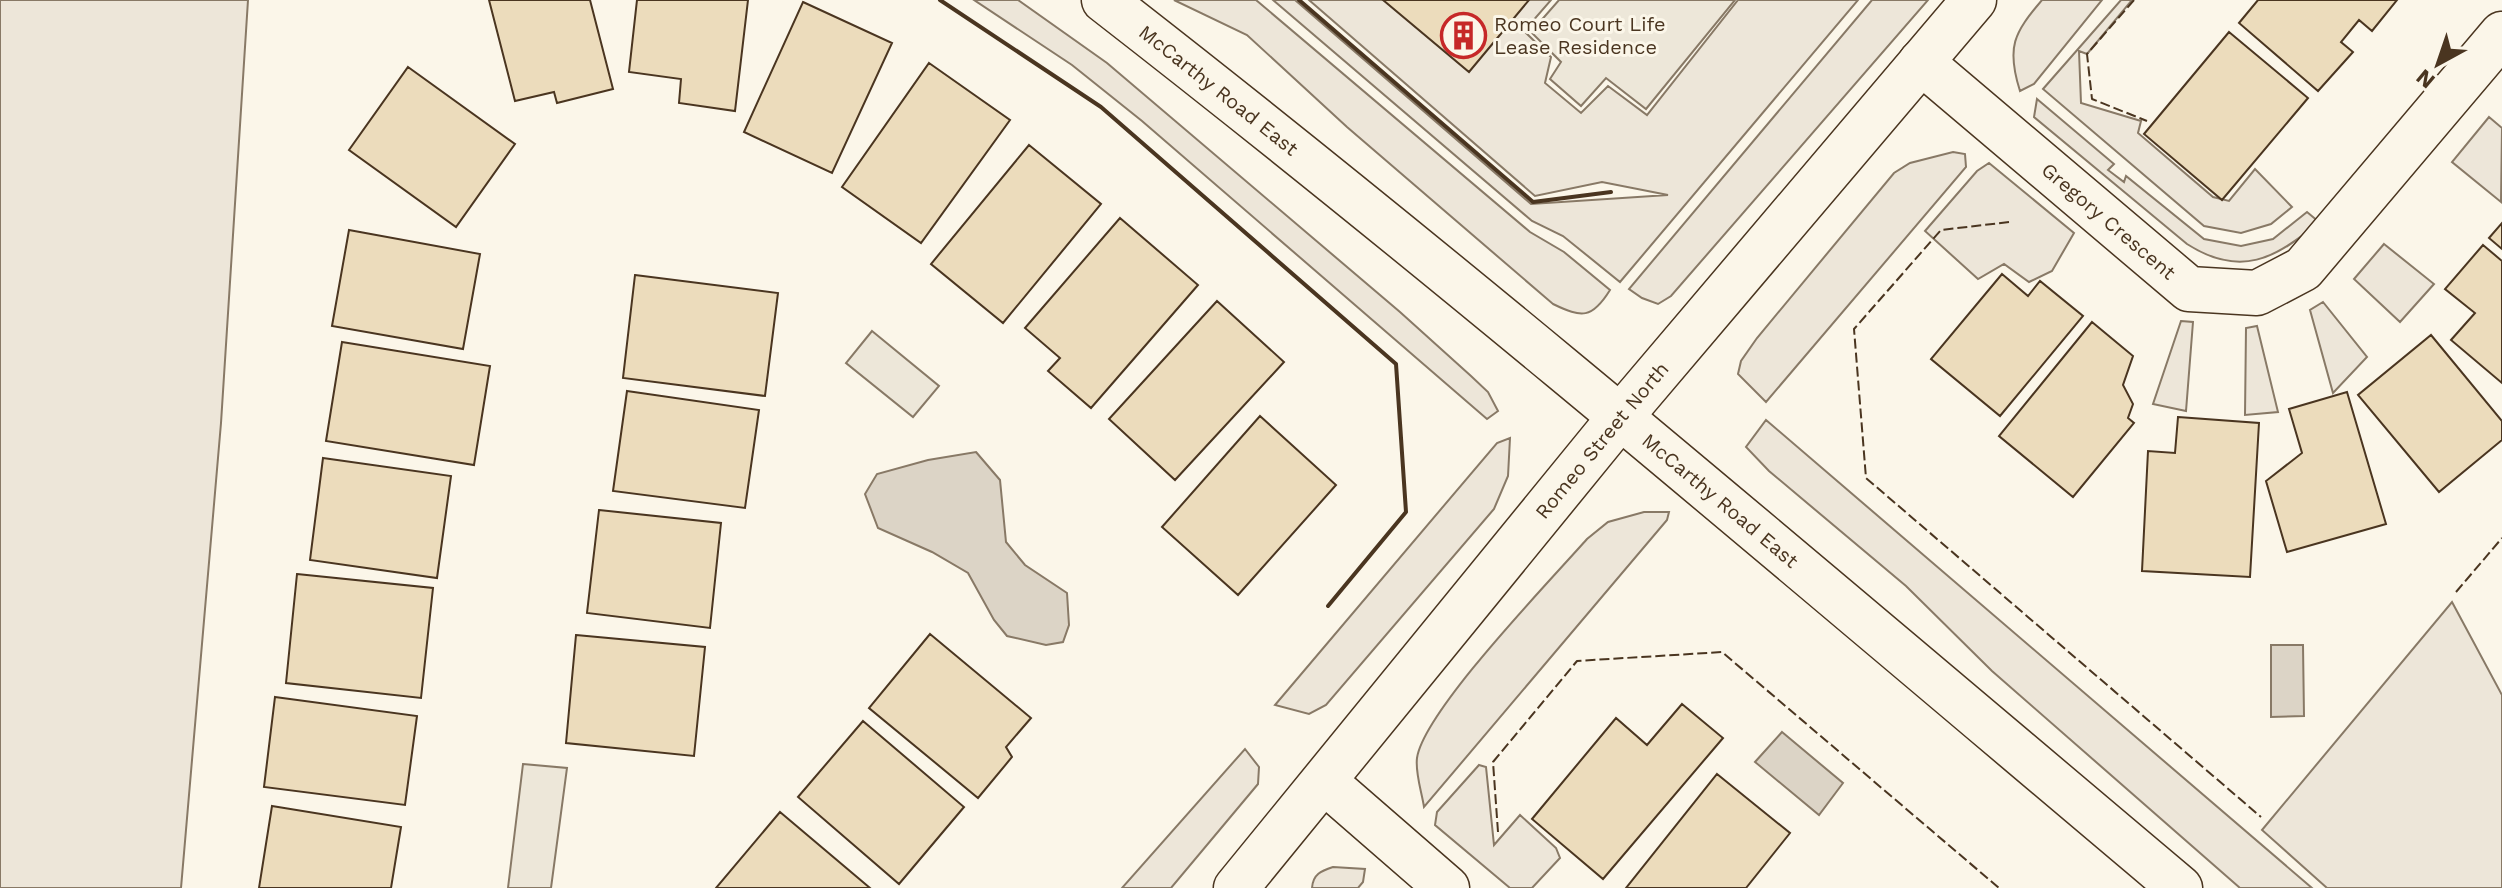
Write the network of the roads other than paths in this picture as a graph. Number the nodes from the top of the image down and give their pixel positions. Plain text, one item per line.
1 (1104, 0) edge
2 (1974, 0) edge
3 (2502, 34) edge
4 (1921, 62) junction
5 (1621, 416) junction
6 (1325, 782) junction
7 (1236, 888) edge
8 (1447, 888) edge
9 (2180, 888) edge

1 - 5 street, McCarthy Road East
2 - 4 street, Romeo Street North
3 - 4 street, Gregory Crescent
4 - 5 street, Romeo Street North
5 - 6 street, Romeo Street North
5 - 9 street, McCarthy Road East
6 - 7 street, Romeo Street North
6 - 8 street

